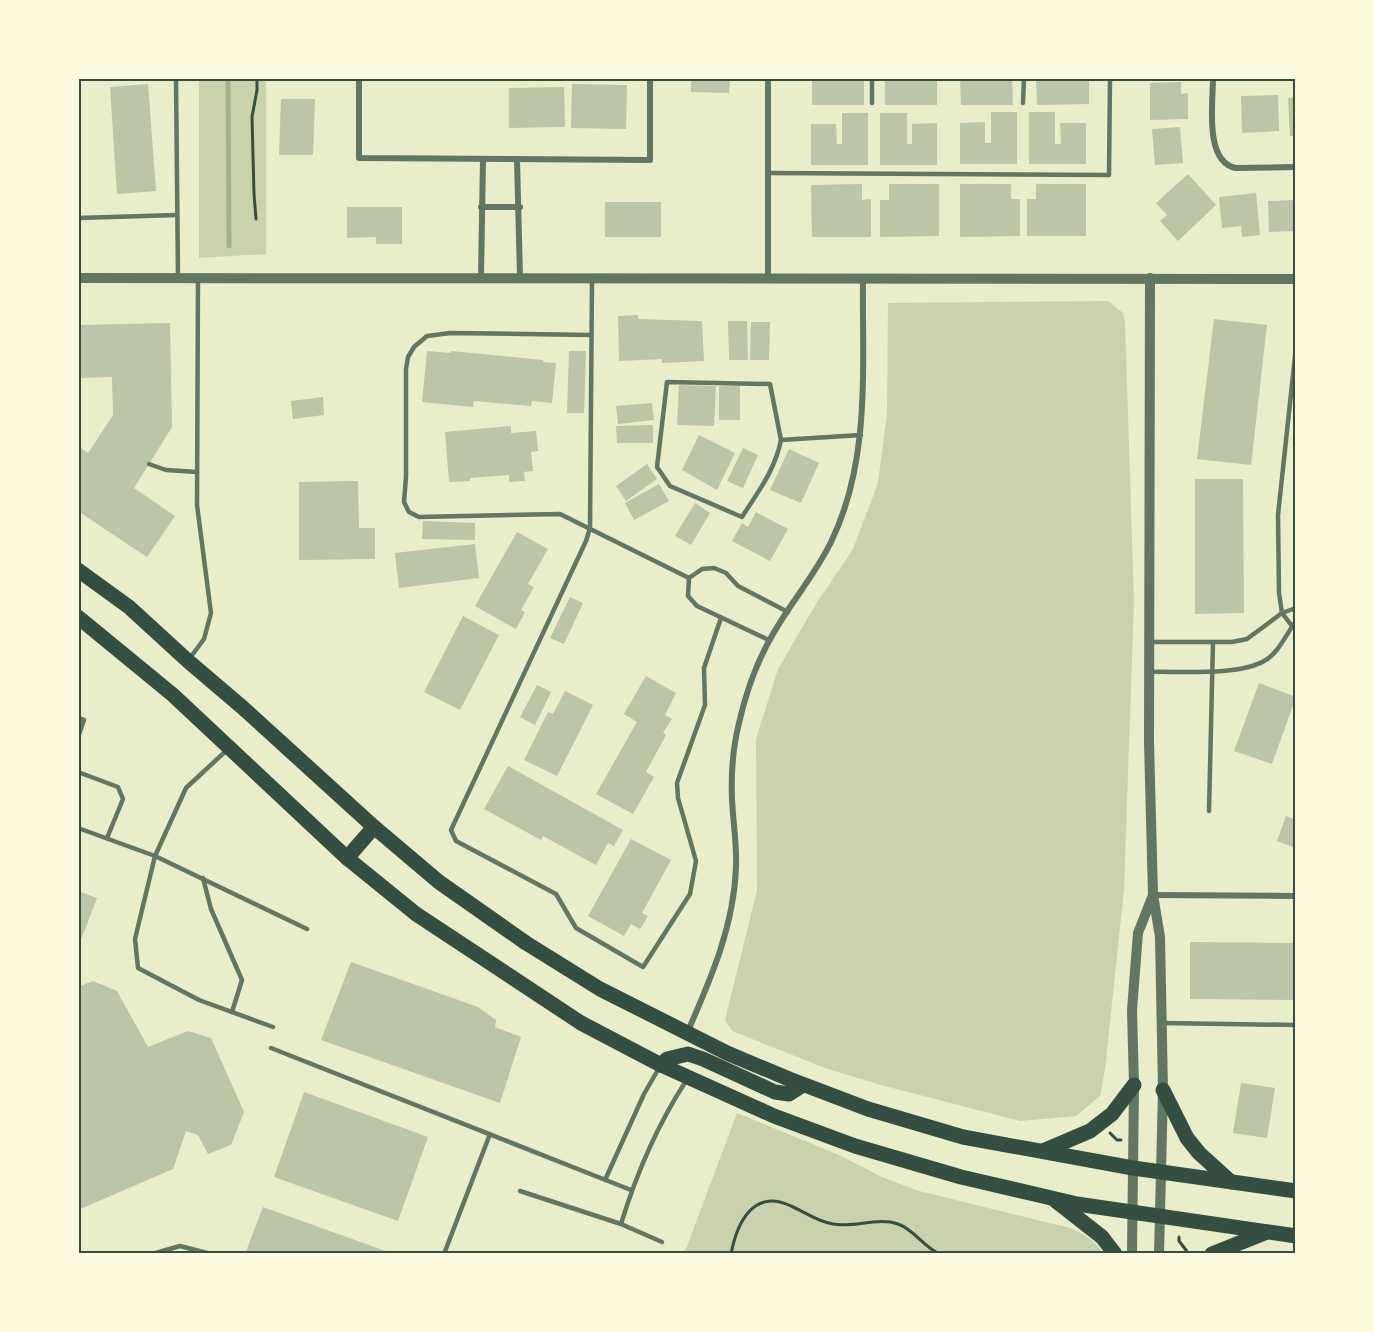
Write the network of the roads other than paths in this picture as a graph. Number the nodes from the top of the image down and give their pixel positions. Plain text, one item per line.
1 (176, 78) edge
2 (359, 78) edge
3 (651, 78) edge
4 (768, 78) edge
5 (872, 78) edge
6 (1024, 78) edge
7 (1110, 78) edge
8 (1213, 78) edge
9 (872, 103) dead end
10 (1023, 103) dead end
11 (483, 160) junction
12 (517, 160) junction
13 (1296, 167) edge
14 (769, 173) junction
15 (481, 207) junction
16 (520, 207) junction
17 (177, 215) junction
18 (78, 218) edge
19 (520, 277) junction
20 (78, 278) edge
21 (178, 278) junction
22 (198, 278) junction
23 (481, 278) junction
24 (592, 278) junction
25 (1150, 278) junction
26 (768, 279) junction
27 (863, 279) junction
28 (1296, 279) edge
29 (591, 335) junction
30 (1296, 347) edge
31 (861, 435) junction
32 (781, 440) junction
33 (149, 464) dead end
34 (197, 472) junction
35 (590, 528) junction
36 (78, 570) edge
37 (689, 578) junction
38 (1296, 608) edge
39 (788, 612) junction
40 (1282, 613) junction
41 (78, 617) edge
42 (721, 618) junction
43 (1296, 621) edge
44 (1292, 626) junction
45 (769, 640) junction
46 (1148, 642) junction
47 (1213, 642) junction
48 (188, 661) junction
49 (1213, 671) junction
50 (1149, 672) junction
51 (78, 718) edge
52 (78, 737) edge
53 (230, 747) junction
54 (78, 772) edge
55 (1209, 811) dead end
56 (375, 827) junction
57 (78, 828) edge
58 (107, 838) junction
59 (155, 856) junction
60 (347, 858) junction
61 (203, 878) junction
62 (1153, 895) junction
63 (1296, 896) edge
64 (308, 929) dead end
65 (232, 1012) junction
66 (1161, 1023) junction
67 (1296, 1025) edge
68 (273, 1027) dead end
69 (687, 1032) junction
70 (271, 1048) dead end
71 (661, 1065) junction
72 (688, 1078) junction
73 (803, 1085) junction
74 (1134, 1085) junction
75 (1163, 1089) junction
76 (490, 1134) junction
77 (1043, 1151) junction
78 (1133, 1168) junction
79 (1162, 1172) junction
80 (604, 1180) junction
81 (1231, 1182) junction
82 (631, 1190) junction
83 (519, 1191) dead end
84 (1296, 1191) edge
85 (1051, 1198) junction
86 (1132, 1211) junction
87 (1161, 1215) junction
88 (621, 1224) junction
89 (1267, 1232) junction
90 (1296, 1236) edge
91 (662, 1242) dead end
92 (153, 1254) edge
93 (211, 1254) edge
94 (444, 1254) edge
95 (1115, 1254) edge
96 (1132, 1254) edge
97 (1159, 1254) edge
98 (1212, 1254) edge

1 - 17 lane
2 - 11 street
3 - 12 street
4 - 14 street
5 - 9 lane
6 - 10 lane
7 - 14 lane
8 - 13 street
11 - 12 street
11 - 15 street
12 - 16 street
14 - 26 street
15 - 16 street
15 - 23 street
16 - 19 street
17 - 18 lane
17 - 21 lane
19 - 23 street
19 - 24 street
20 - 21 street
21 - 22 street
22 - 23 street
22 - 34 lane
24 - 26 street
24 - 29 lane
25 - 27 street
25 - 28 street
25 - 46 street
26 - 27 street
27 - 31 street
29 - 35 lane
29 - 35 lane
30 - 40 lane
31 - 32 lane
31 - 39 street
32 - 32 lane
33 - 34 lane
34 - 48 lane
35 - 37 lane
35 - 42 lane
36 - 48 main road
37 - 39 lane
37 - 42 lane
38 - 40 lane
39 - 45 street
40 - 44 lane
40 - 47 lane
41 - 53 main road
42 - 45 lane
43 - 44 lane
44 - 49 lane
45 - 69 street
46 - 47 lane
46 - 50 street
47 - 49 lane
48 - 56 main road
49 - 50 lane
49 - 55 lane
50 - 62 street
51 - 52 lane
53 - 59 lane
53 - 60 main road
54 - 58 lane
56 - 60 main road
56 - 69 main road
57 - 58 lane
58 - 59 lane
59 - 61 lane
59 - 65 lane
60 - 71 main road
61 - 64 lane
61 - 65 lane
62 - 63 street
62 - 66 street
62 - 74 street
65 - 68 lane
66 - 67 lane
66 - 75 street
69 - 73 main road
70 - 76 lane
71 - 72 main road
71 - 73 main road
71 - 80 lane
72 - 82 lane
72 - 85 main road
73 - 77 main road
74 - 77 main road
74 - 78 street
75 - 79 street
75 - 81 main road
76 - 80 lane
76 - 94 lane
77 - 78 main road
78 - 79 main road
78 - 86 street
79 - 81 main road
79 - 87 street
80 - 82 lane
81 - 84 main road
82 - 88 lane
83 - 88 lane
85 - 86 main road
85 - 95 main road
86 - 87 main road
86 - 96 street
87 - 89 main road
87 - 97 street
88 - 91 lane
89 - 90 main road
89 - 98 main road
92 - 93 lane

